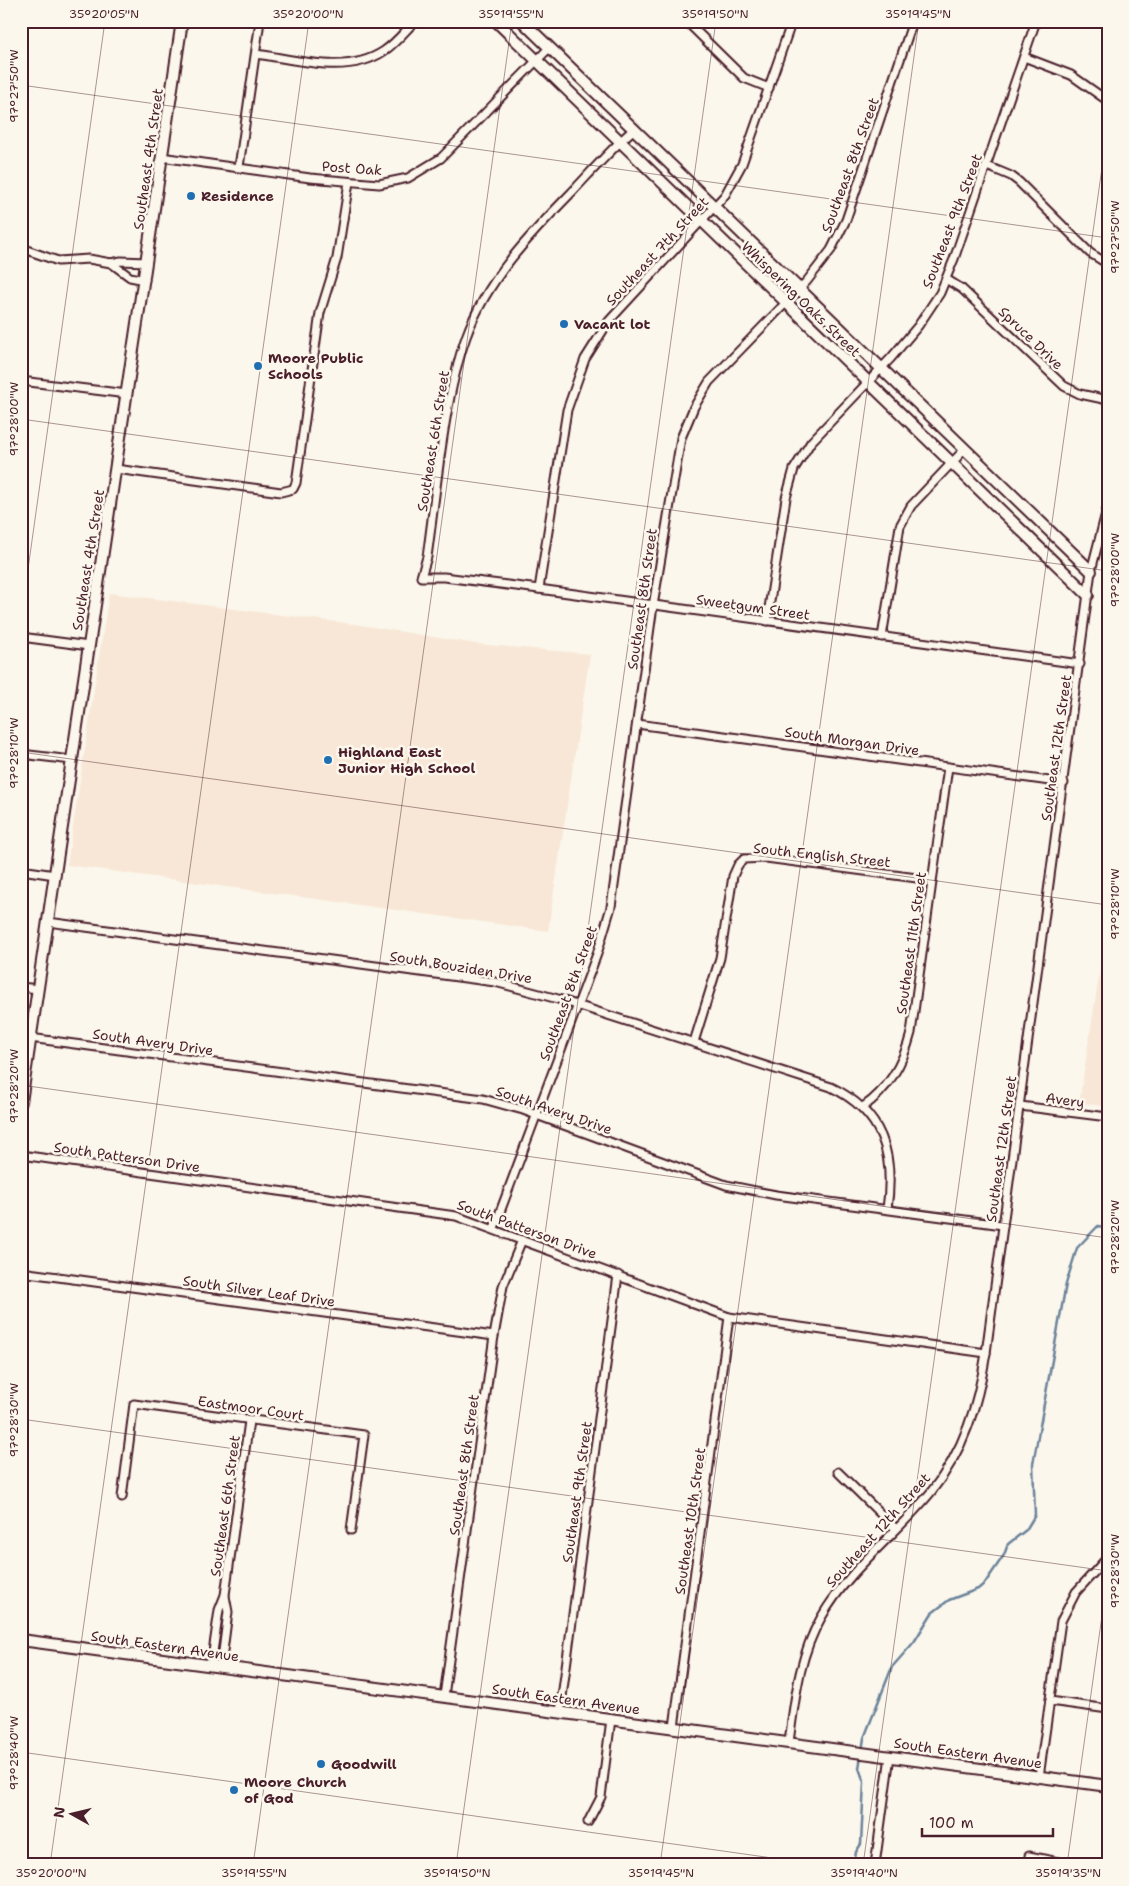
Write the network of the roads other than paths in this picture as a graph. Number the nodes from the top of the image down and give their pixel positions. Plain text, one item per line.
1 (182, 21) edge
2 (260, 21) edge
3 (415, 21) edge
4 (496, 21) edge
5 (522, 21) edge
6 (686, 21) edge
7 (792, 21) edge
8 (913, 21) edge
9 (1036, 21) edge
10 (549, 48) junction
11 (256, 54) junction
12 (1024, 57) junction
13 (537, 61) junction
14 (768, 88) junction
15 (1108, 101) edge
16 (633, 130) junction
17 (620, 142) junction
18 (162, 157) junction
19 (987, 166) junction
20 (239, 167) junction
21 (349, 182) junction
22 (714, 209) junction
23 (702, 222) junction
24 (21, 248) edge
25 (147, 262) junction
26 (111, 263) junction
27 (1108, 264) edge
28 (946, 279) junction
29 (144, 280) junction
30 (798, 290) junction
31 (785, 302) junction
32 (880, 369) junction
33 (21, 381) edge
34 (867, 382) junction
35 (127, 394) junction
36 (1108, 400) edge
37 (964, 450) junction
38 (951, 463) junction
39 (116, 469) junction
40 (1108, 505) edge
41 (1091, 571) junction
42 (421, 578) joint
43 (539, 590) junction
44 (1088, 595) junction
45 (653, 606) junction
46 (767, 621) junction
47 (21, 637) edge
48 (882, 637) junction
49 (89, 646) junction
50 (1080, 664) junction
51 (637, 724) junction
52 (21, 754) edge
53 (72, 760) junction
54 (948, 767) junction
55 (1064, 783) junction
56 (21, 870) edge
57 (55, 875) junction
58 (932, 880) junction
59 (48, 922) junction
60 (21, 987) edge
61 (38, 989) junction
62 (578, 1006) junction
63 (30, 1038) junction
64 (694, 1042) junction
65 (21, 1102) edge
66 (1020, 1106) junction
67 (863, 1108) junction
68 (536, 1115) junction
69 (1108, 1118) edge
70 (21, 1155) edge
71 (887, 1209) junction
72 (1003, 1225) junction
73 (494, 1228) junction
74 (522, 1240) junction
75 (21, 1272) edge
76 (618, 1276) junction
77 (730, 1317) junction
78 (494, 1336) junction
79 (986, 1353) junction
80 (249, 1421) junction
81 (838, 1472) dead end
82 (122, 1497) dead end
83 (895, 1528) junction
84 (351, 1530) dead end
85 (1108, 1557) edge
86 (21, 1640) edge
87 (216, 1666) junction
88 (444, 1696) junction
89 (1050, 1701) junction
90 (1108, 1709) edge
91 (560, 1712) junction
92 (611, 1719) junction
93 (674, 1727) junction
94 (789, 1742) junction
95 (890, 1756) junction
96 (1039, 1777) junction
97 (1108, 1786) edge
98 (588, 1822) dead end
99 (875, 1865) edge
100 (1028, 1865) edge
101 (1073, 1865) edge

1 - 18 main road, Southeast 4th Street
2 - 11 street
3 - 11 street
4 - 13 main road, Whispering Oaks Street
5 - 10 main road, Whispering Oaks Street
6 - 14 street
7 - 14 street, Southeast 7th Street
8 - 30 street, Southeast 8th Street
9 - 12 street, Southeast 9th Street
10 - 13 street, Post Oak
10 - 16 main road, Whispering Oaks Street
11 - 20 street
12 - 15 street
12 - 19 street, Southeast 9th Street
13 - 17 main road, Whispering Oaks Street
13 - 21 street, Post Oak
14 - 22 street, Southeast 7th Street
16 - 17 street, Southeast 6th Street
16 - 22 main road, Whispering Oaks Street
17 - 23 main road, Whispering Oaks Street
17 - 42 street, Southeast 6th Street
18 - 20 street, Post Oak
18 - 25 main road, Southeast 4th Street
19 - 27 street
19 - 28 street, Southeast 9th Street
20 - 21 street, Post Oak
21 - 39 street
22 - 23 street, Southeast 7th Street
22 - 30 main road, Whispering Oaks Street
23 - 31 main road, Whispering Oaks Street
23 - 43 street, Southeast 7th Street
24 - 26 street
25 - 26 street
25 - 29 main road, Southeast 4th Street
26 - 29 street
28 - 32 street, Southeast 9th Street
28 - 36 street, Spruce Drive
29 - 35 main road, Southeast 4th Street
30 - 31 street, Southeast 8th Street
30 - 32 main road, Whispering Oaks Street
31 - 34 main road, Whispering Oaks Street
31 - 45 street, Southeast 8th Street
32 - 34 street, Southeast 9th Street
32 - 37 main road, Whispering Oaks Street
33 - 35 street
34 - 38 main road, Whispering Oaks Street
34 - 46 street, Southeast 9th Street
35 - 39 main road, Southeast 4th Street
37 - 38 street
37 - 41 main road, Whispering Oaks Street
38 - 44 main road, Whispering Oaks Street
38 - 48 street
39 - 49 main road, Southeast 4th Street
40 - 41 street, Southeast 12th Street
41 - 44 street, Southeast 12th Street
42 - 43 street, Sweetgum Street
43 - 45 street, Sweetgum Street
44 - 50 street, Southeast 12th Street
45 - 46 street, Sweetgum Street
45 - 51 street, Southeast 8th Street
46 - 48 street, Sweetgum Street
47 - 49 street
48 - 50 street, Sweetgum Street
49 - 53 main road, Southeast 4th Street
50 - 55 street, Southeast 12th Street
51 - 54 street, South Morgan Drive
51 - 62 street, Southeast 8th Street
52 - 53 street
53 - 57 main road, Southeast 4th Street
54 - 55 street, South Morgan Drive
54 - 58 street, Southeast 11th Street
55 - 66 street, Southeast 12th Street
56 - 57 street
57 - 59 main road, Southeast 4th Street
58 - 64 street, South English Street
58 - 67 street, Southeast 11th Street
59 - 61 main road, Southeast 4th Street
59 - 62 street, South Bouziden Drive
60 - 61 street
61 - 63 main road, Southeast 4th Street
62 - 64 street, South Bouziden Drive
62 - 68 street, Southeast 8th Street
63 - 65 main road, Southeast 4th Street
63 - 68 street, South Avery Drive
64 - 67 street, South Bouziden Drive
66 - 69 street, Avery
66 - 72 street, Southeast 12th Street
67 - 71 street, South Bouziden Drive
68 - 71 street, South Avery Drive
68 - 73 street, Southeast 8th Street
70 - 73 street, South Patterson Drive
71 - 72 street, South Avery Drive
72 - 79 street, Southeast 12th Street
73 - 74 street, South Patterson Drive
74 - 76 street, South Patterson Drive
74 - 78 street, Southeast 8th Street
75 - 78 street, South Silver Leaf Drive
76 - 77 street, South Patterson Drive
76 - 91 street, Southeast 9th Street
77 - 79 street, South Patterson Drive
77 - 93 street, Southeast 10th Street
78 - 88 street, Southeast 8th Street
79 - 83 street, Southeast 12th Street
80 - 82 street, Eastmoor Court
80 - 84 street, Eastmoor Court
80 - 87 street, Southeast 6th Street
81 - 83 street
83 - 94 street, Southeast 12th Street
85 - 89 street
86 - 87 main road, South Eastern Avenue
87 - 88 main road, South Eastern Avenue
88 - 91 main road, South Eastern Avenue
89 - 90 street
89 - 96 street
91 - 92 main road, South Eastern Avenue
92 - 93 main road, South Eastern Avenue
92 - 98 street
93 - 94 main road, South Eastern Avenue
94 - 95 main road, South Eastern Avenue
95 - 96 main road, South Eastern Avenue
95 - 99 street
96 - 97 main road, South Eastern Avenue
100 - 101 street

